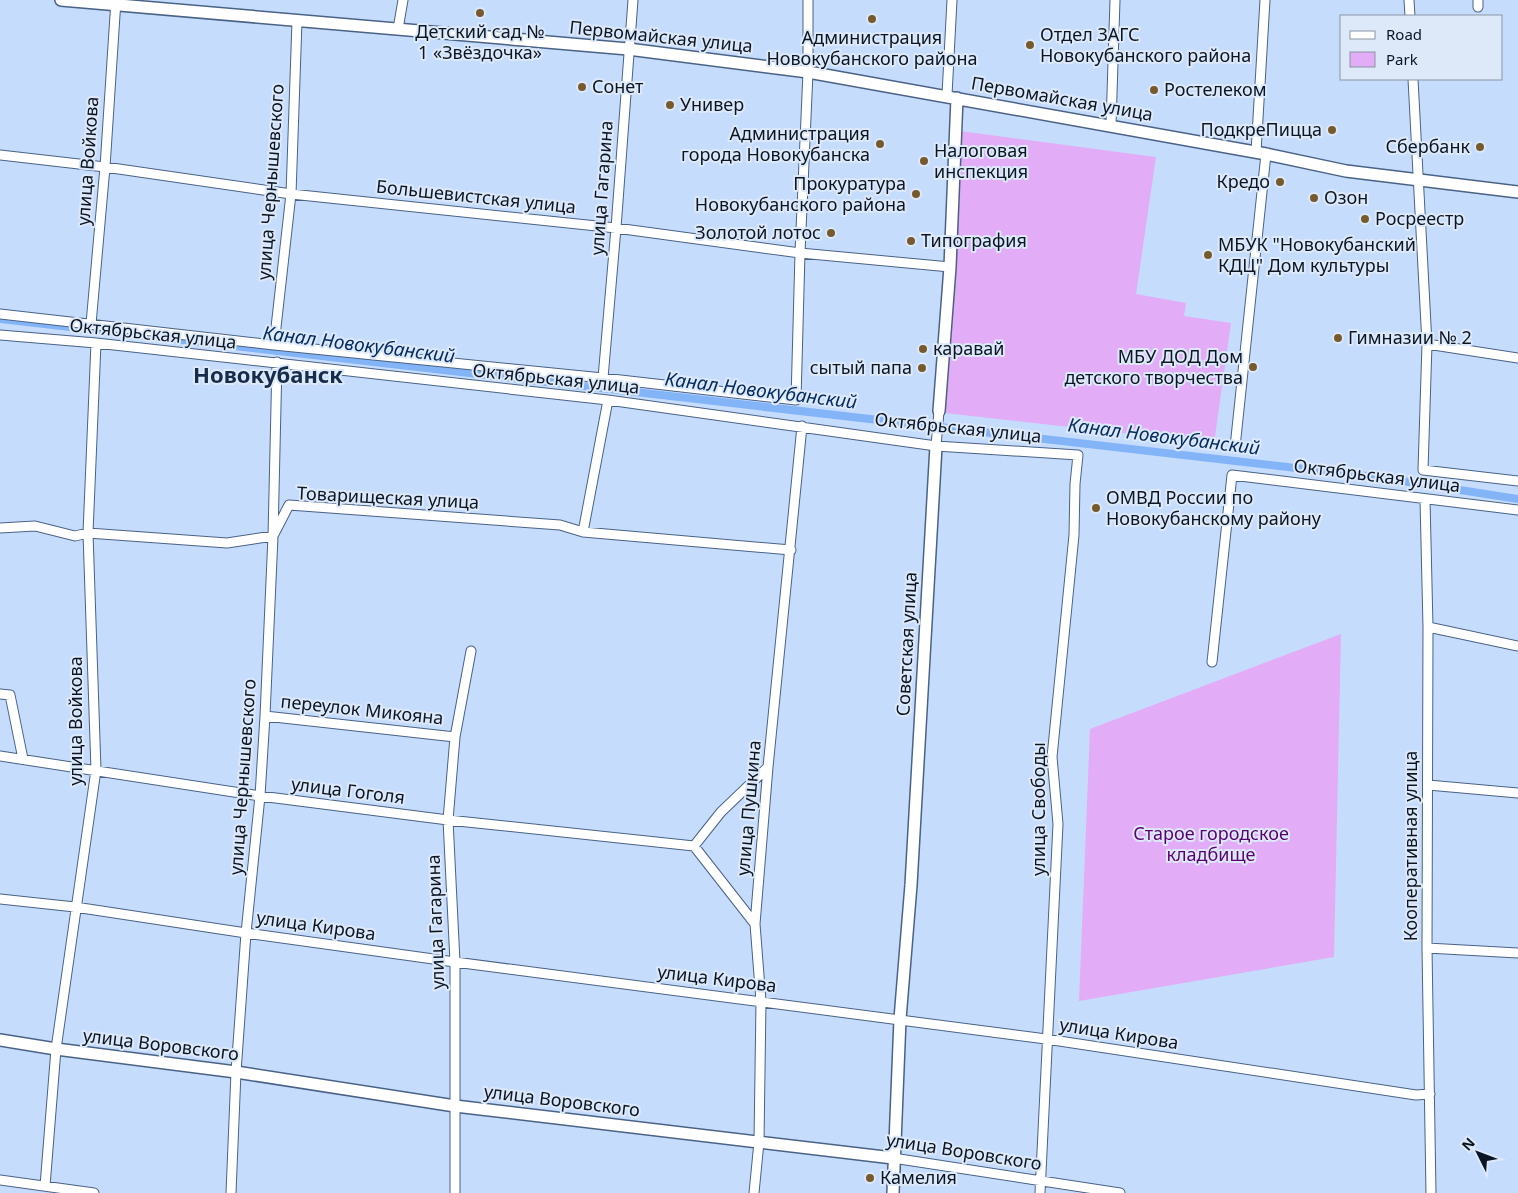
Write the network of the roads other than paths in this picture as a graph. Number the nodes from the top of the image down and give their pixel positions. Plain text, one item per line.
1 (61, 0) edge
2 (403, 0) edge
3 (633, 0) edge
4 (808, 0) edge
5 (952, 0) edge
6 (1115, 0) edge
7 (1265, 0) edge
8 (1409, 0) edge
9 (115, 2) edge
10 (1410, 15) edge
11 (297, 21) junction
12 (398, 29) junction
13 (628, 49) junction
14 (808, 72) junction
15 (1413, 80) edge
16 (952, 97) junction
17 (1111, 125) junction
18 (1261, 153) junction
19 (0, 155) edge
20 (105, 167) junction
21 (1419, 179) junction
22 (1518, 192) edge
23 (291, 194) junction
24 (616, 228) junction
25 (800, 253) junction
26 (950, 267) junction
27 (0, 314) edge
28 (91, 324) junction
29 (0, 335) edge
30 (96, 343) junction
31 (1427, 344) junction
32 (274, 345) junction
33 (1518, 358) edge
34 (277, 363) junction
35 (603, 378) junction
36 (608, 400) junction
37 (938, 411) joint
38 (802, 426) junction
39 (936, 446) junction
40 (1235, 447) dead end
41 (1078, 455) joint
42 (1518, 481) edge
43 (1425, 498) junction
44 (1518, 510) edge
45 (0, 528) edge
46 (583, 532) junction
47 (88, 533) junction
48 (273, 536) junction
49 (791, 550) junction
50 (1428, 627) junction
51 (1518, 646) edge
52 (471, 652) dead end
53 (1212, 662) dead end
54 (0, 694) edge
55 (265, 716) junction
56 (455, 736) junction
57 (0, 756) edge
58 (23, 760) junction
59 (768, 767) junction
60 (96, 770) junction
61 (1428, 784) junction
62 (1518, 793) edge
63 (260, 796) junction
64 (448, 820) junction
65 (694, 846) junction
66 (0, 899) edge
67 (75, 907) junction
68 (755, 924) junction
69 (246, 933) junction
70 (1427, 948) junction
71 (1518, 953) edge
72 (455, 962) junction
73 (761, 1000) junction
74 (900, 1019) junction
75 (1046, 1039) junction
76 (0, 1040) edge
77 (56, 1049) junction
78 (236, 1072) junction
79 (1430, 1094) junction
80 (455, 1106) junction
81 (758, 1142) junction
82 (893, 1158) junction
83 (0, 1180) edge
84 (1040, 1182) junction
85 (45, 1186) junction
86 (94, 1193) edge
87 (231, 1193) edge
88 (455, 1193) edge
89 (754, 1193) edge
90 (893, 1193) edge
91 (1040, 1193) edge
92 (1120, 1193) edge
93 (1431, 1193) edge

1 - 9 main road, Первомайская улица
2 - 12 street
3 - 13 street, улица Гагарина
4 - 14 street
5 - 16 street, Советская улица
6 - 17 street
7 - 18 street
8 - 10 street
9 - 11 main road, Первомайская улица
9 - 20 street, улица Войкова
11 - 12 main road, Первомайская улица
11 - 23 street, улица Чернышевского
12 - 13 main road, Первомайская улица
13 - 14 main road, Первомайская улица
13 - 24 street, улица Гагарина
14 - 16 main road, Первомайская улица
14 - 25 street
15 - 21 street
16 - 17 main road, Первомайская улица
16 - 26 main road, Советская улица
17 - 18 main road, Первомайская улица
18 - 21 main road, Первомайская улица
18 - 40 street
19 - 20 street, Большевистская улица
20 - 23 street, Большевистская улица
20 - 28 street, улица Войкова
21 - 22 main road, Первомайская улица
21 - 31 street
23 - 24 street, Большевистская улица
23 - 32 street, улица Чернышевского
24 - 25 street, Большевистская улица
24 - 35 street, улица Гагарина
25 - 26 street, Большевистская улица
25 - 35 street, Октябрьская улица
26 - 37 main road, Советская улица
27 - 28 street, Октябрьская улица
28 - 32 street, Октябрьская улица
29 - 30 street, Октябрьская улица
30 - 34 street, Октябрьская улица
30 - 47 street, улица Войкова
31 - 33 street
31 - 42 street, Октябрьская улица
32 - 35 street, Октябрьская улица
34 - 36 street, Октябрьская улица
34 - 48 street, улица Чернышевского
36 - 38 street, Октябрьская улица
36 - 46 street
37 - 39 street, Советская улица
38 - 39 street, Октябрьская улица
38 - 49 street, улица Пушкина
39 - 41 street, Октябрьская улица
39 - 74 main road, Советская улица
41 - 75 street, улица Свободы
43 - 44 street, Октябрьская улица
43 - 50 street, Кооперативная улица
43 - 53 street, Октябрьская улица
45 - 47 street
46 - 48 street, Товарищеская улица
46 - 49 street, Товарищеская улица
47 - 48 street
47 - 60 street, улица Войкова
48 - 55 street, улица Чернышевского
49 - 59 street, улица Пушкина
50 - 51 street
50 - 61 street, Кооперативная улица
52 - 56 street, улица Гагарина
54 - 58 street
55 - 56 street, переулок Микояна
55 - 63 street, улица Чернышевского
56 - 64 street, улица Гагарина
57 - 58 street, улица Гоголя
58 - 60 street, улица Гоголя
59 - 65 street
59 - 68 street, улица Пушкина
60 - 63 street, улица Гоголя
60 - 67 street, улица Войкова
61 - 62 street
61 - 70 street, Кооперативная улица
63 - 64 street, улица Гоголя
63 - 69 street, улица Чернышевского
64 - 65 street, улица Гоголя
64 - 72 street, улица Гагарина
65 - 68 street
66 - 67 street, улица Кирова
67 - 69 street, улица Кирова
67 - 77 street, улица Войкова
68 - 73 street, улица Пушкина
69 - 72 street, улица Кирова
69 - 78 street, улица Чернышевского
70 - 71 street
70 - 79 street, Кооперативная улица
72 - 73 street, улица Кирова
72 - 80 street, улица Гагарина
73 - 74 street, улица Кирова
73 - 81 street, улица Пушкина
74 - 75 street, улица Кирова
74 - 82 main road, Советская улица
75 - 79 street, улица Кирова
75 - 84 street, улица Свободы
76 - 77 main road, улица Воровского
77 - 78 main road, улица Воровского
77 - 85 street, улица Войкова
78 - 80 main road, улица Воровского
78 - 87 street, улица Чернышевского
79 - 93 street, Кооперативная улица
80 - 81 main road, улица Воровского
80 - 88 street, улица Гагарина
81 - 82 main road, улица Воровского
81 - 89 street, улица Пушкина
82 - 84 street, улица Воровского
82 - 90 main road, Советская улица
83 - 85 street
84 - 91 street, улица Свободы
84 - 92 street, улица Воровского
85 - 86 street

